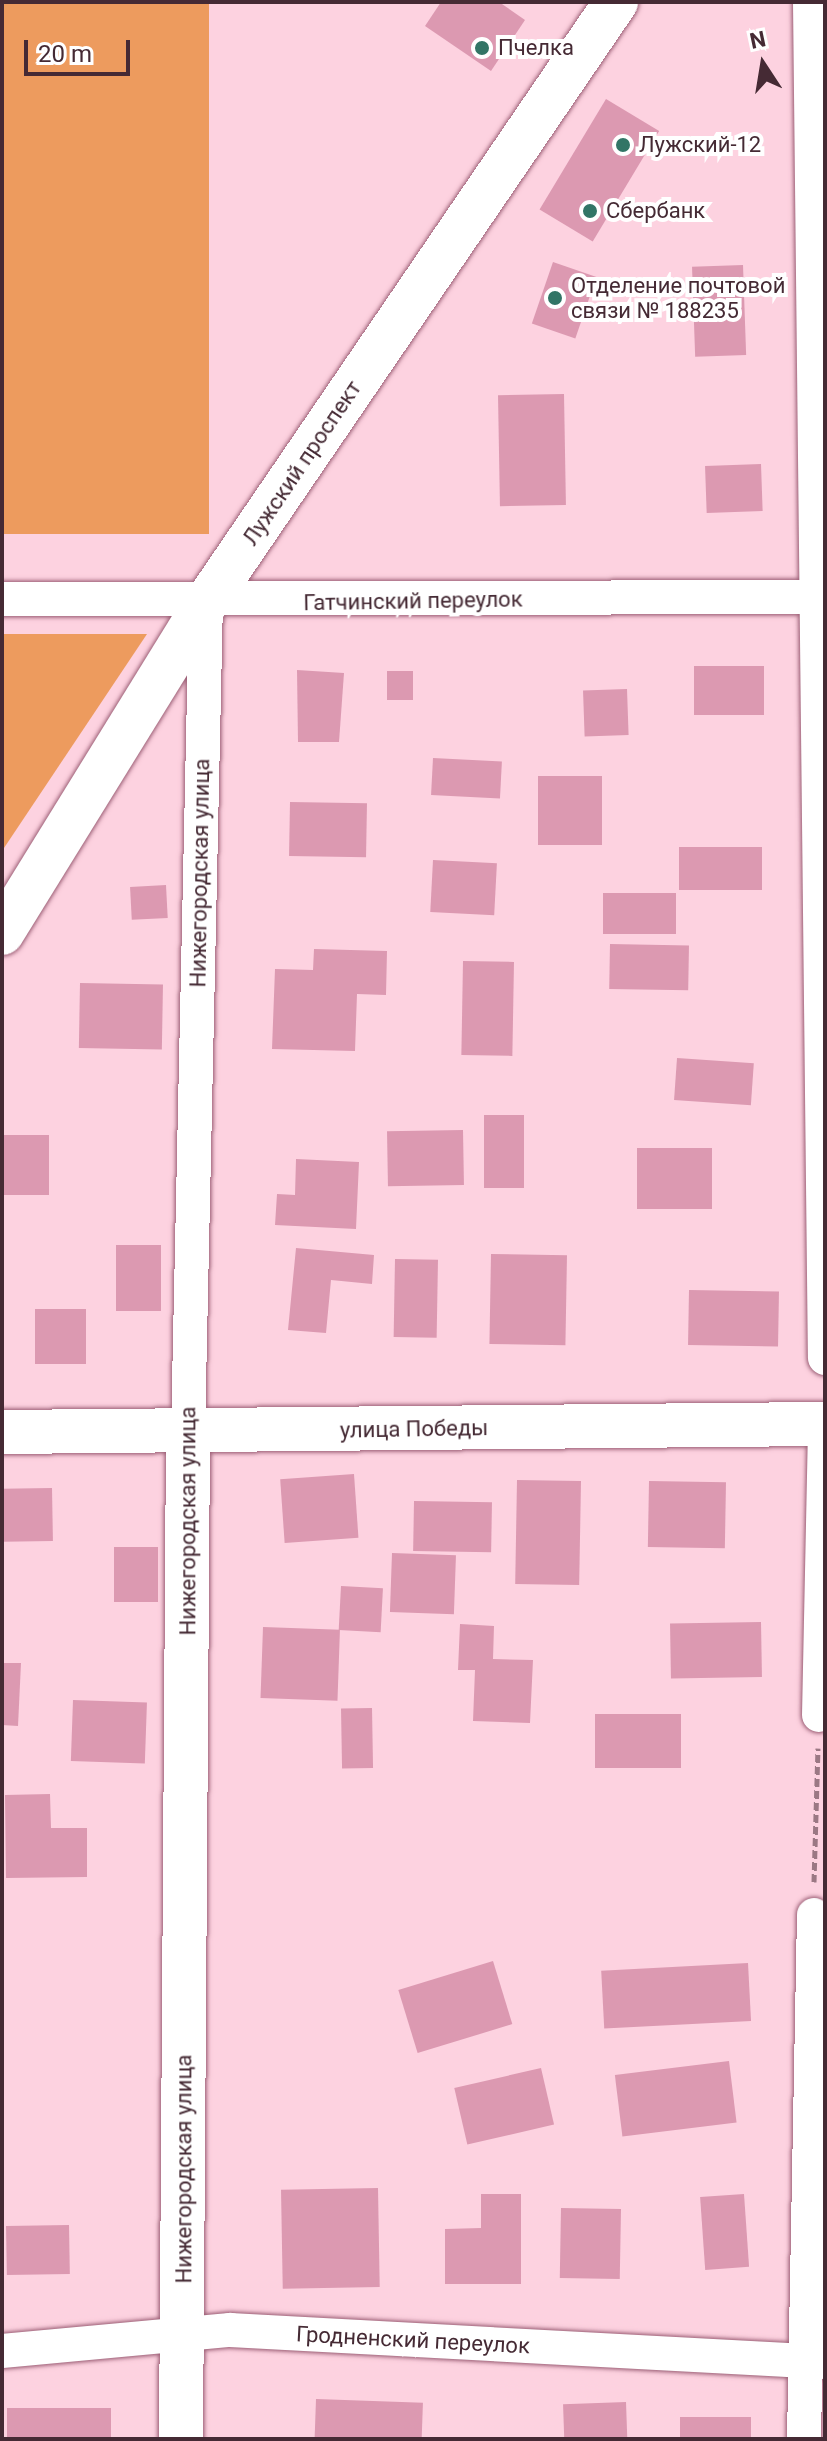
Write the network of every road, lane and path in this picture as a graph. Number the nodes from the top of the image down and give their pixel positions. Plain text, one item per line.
1 (616, 2) edge
2 (810, 2) edge
3 (823, 597) edge
4 (2, 599) edge
5 (206, 603) junction
6 (2, 933) edge
7 (825, 1358) edge
8 (825, 1424) edge
9 (2, 1432) edge
10 (188, 1432) junction
11 (825, 1439) edge
12 (819, 1715) joint
13 (814, 1915) joint
14 (183, 2333) junction
15 (2, 2351) edge
16 (814, 2362) edge
17 (181, 2439) edge
18 (804, 2439) edge

1 - 5 street, Лужский проспект
2 - 3 street
3 - 5 street, Гатчинский переулок
3 - 7 street
4 - 5 street, Гатчинский переулок
5 - 6 street, Лужский проспект
5 - 10 street, Нижегородская улица
8 - 10 street, улица Победы
9 - 10 street, улица Победы
10 - 14 street, Нижегородская улица
11 - 12 street
12 - 13 path
13 - 16 street
14 - 15 street, Гродненский переулок
14 - 16 street, Гродненский переулок
14 - 17 street, Нижегородская улица
16 - 18 street

